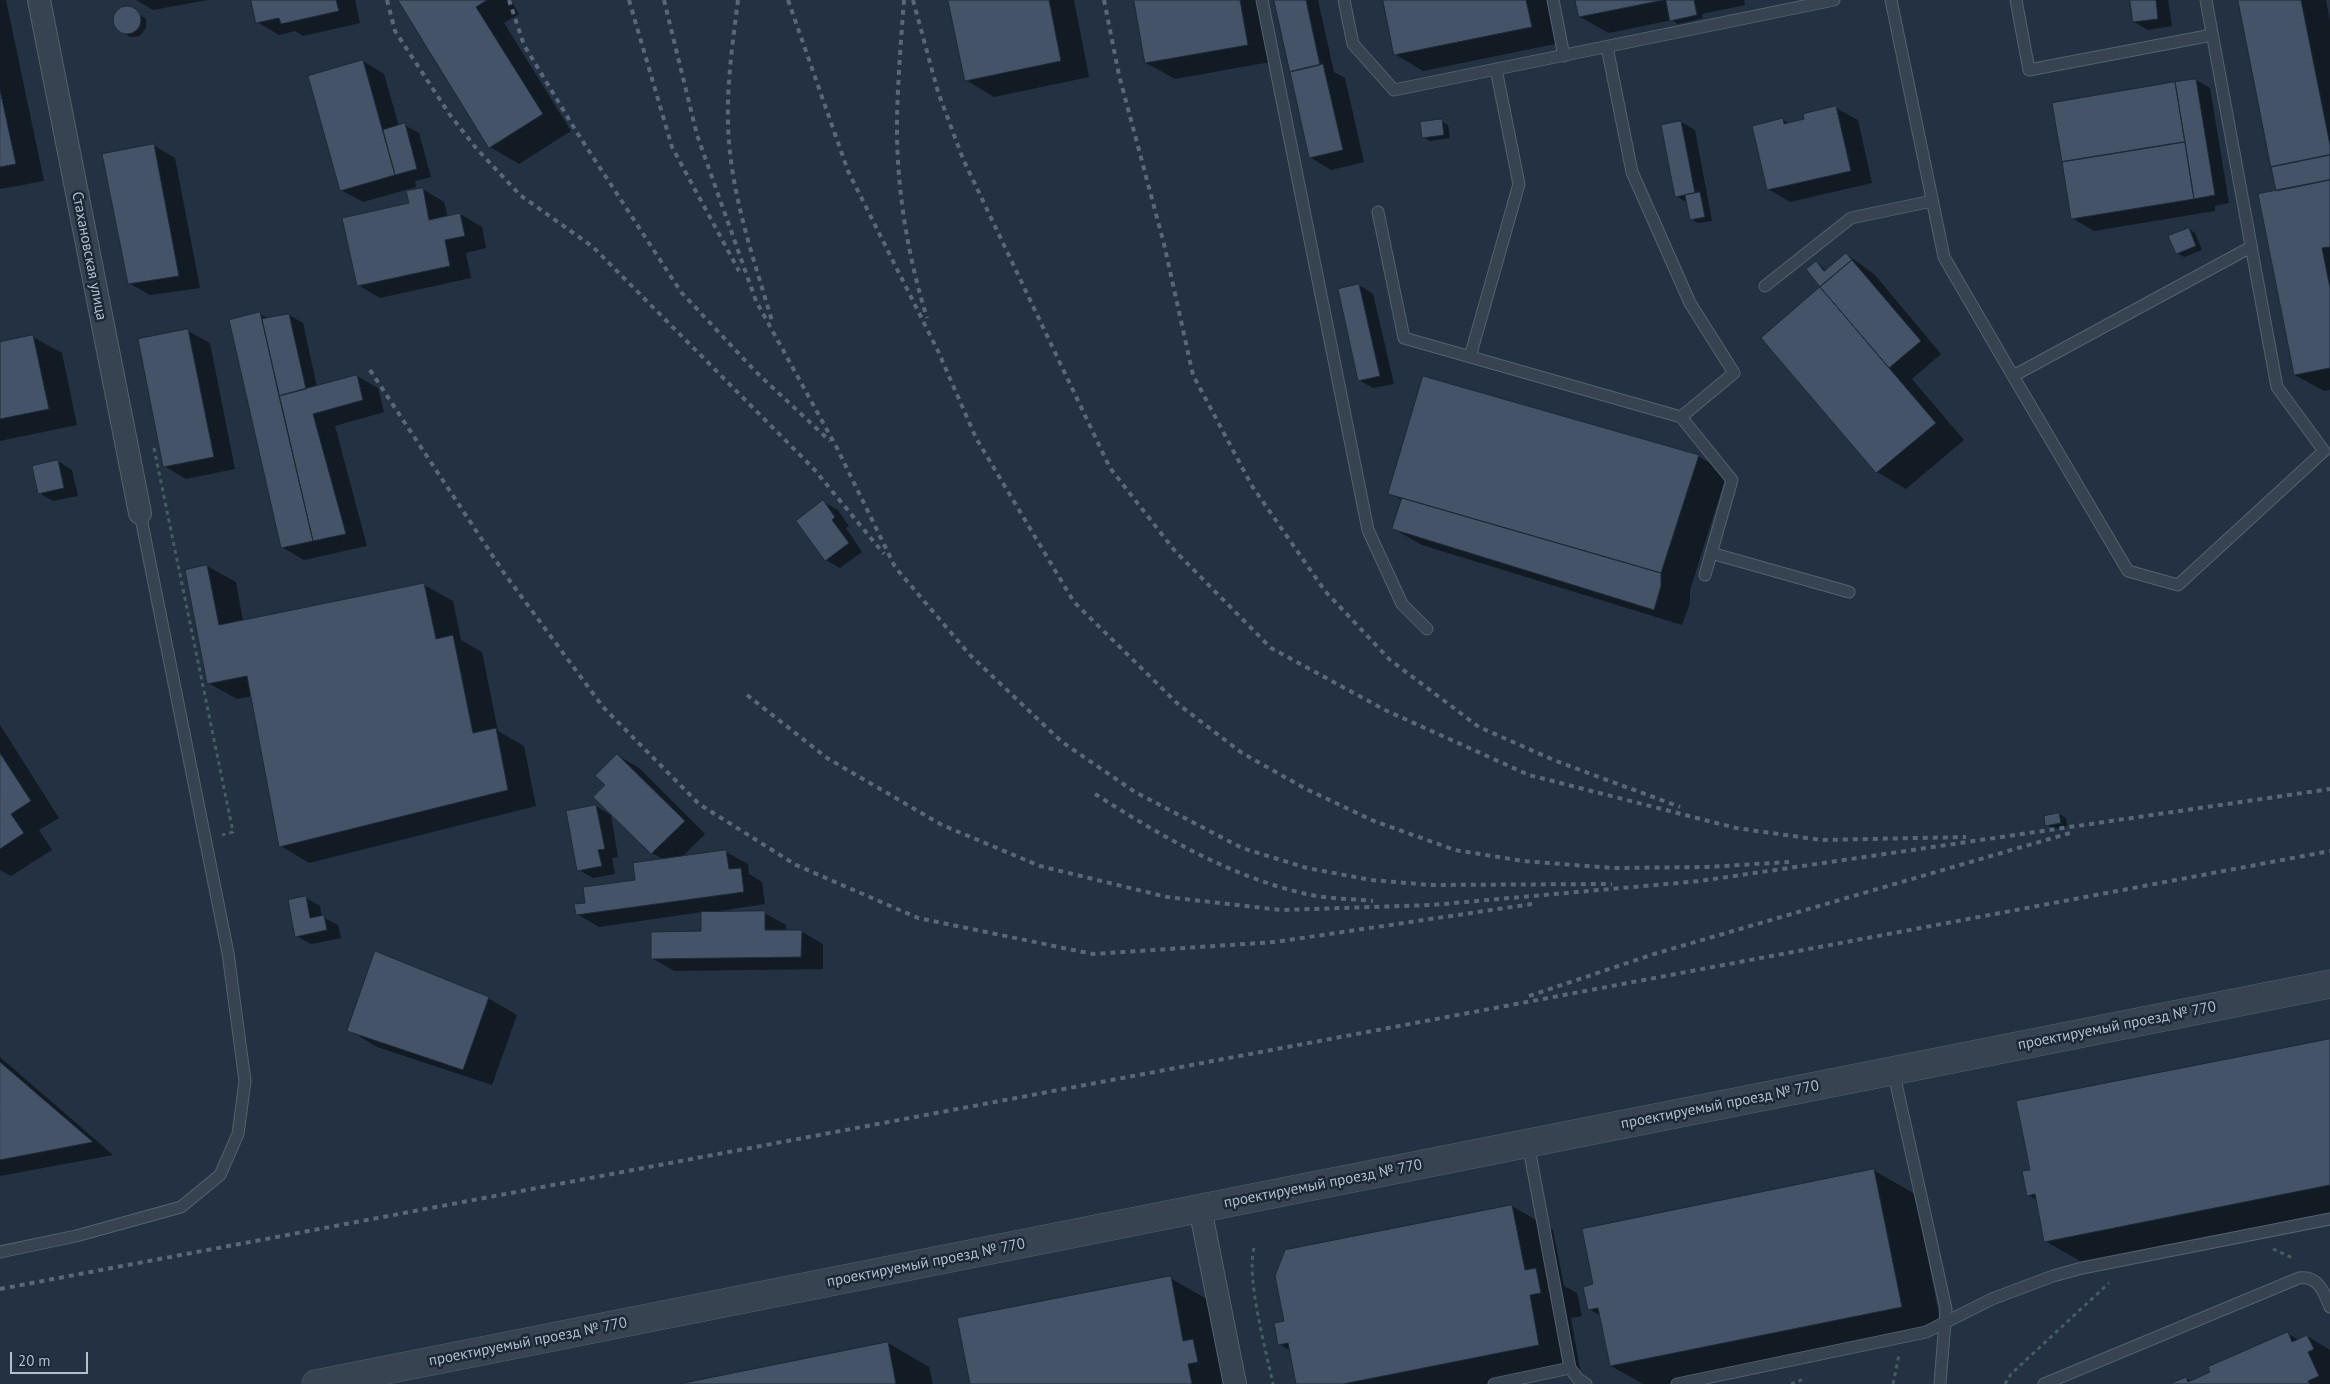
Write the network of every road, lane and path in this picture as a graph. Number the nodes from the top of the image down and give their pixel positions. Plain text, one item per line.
1 (39, 0) edge
2 (1262, 0) edge
3 (1344, 0) edge
4 (1553, 0) edge
5 (1834, 0) edge
6 (1891, 0) edge
7 (2016, 0) edge
8 (2206, 0) edge
9 (1788, 5) edge
10 (2212, 35) junction
11 (1607, 46) junction
12 (1564, 56) junction
13 (1496, 69) junction
14 (1932, 201) junction
15 (1378, 212) dead end
16 (2251, 247) junction
17 (1765, 286) dead end
18 (1470, 357) junction
19 (2014, 376) junction
20 (1680, 417) junction
21 (140, 513) joint
22 (1711, 553) junction
23 (1705, 574) dead end
24 (1849, 592) dead end
25 (1427, 629) dead end
26 (2330, 984) edge
27 (1893, 1070) junction
28 (1528, 1143) junction
29 (1200, 1208) junction
30 (2330, 1219) edge
31 (2243, 1236) junction
32 (1254, 1248) dead end
33 (0, 1252) edge
34 (2138, 1257) junction
35 (2298, 1260) dead end
36 (2327, 1293) edge
37 (2330, 1307) edge
38 (1945, 1323) junction
39 (1904, 1337) junction
40 (1570, 1368) junction
41 (316, 1384) edge
42 (1235, 1384) edge
43 (1273, 1384) edge
44 (1494, 1384) edge
45 (1586, 1384) edge
46 (1677, 1384) edge
47 (1893, 1384) edge
48 (1940, 1384) edge
49 (2005, 1384) edge
50 (2044, 1384) edge

1 - 21 street, Стахановская улица
2 - 25 lane
3 - 13 lane
4 - 12 lane
5 - 9 lane
6 - 14 lane
7 - 10 lane
8 - 10 lane
9 - 11 lane
10 - 16 lane
11 - 12 lane
11 - 20 lane
12 - 13 lane
13 - 18 lane
14 - 17 lane
14 - 19 lane
15 - 18 lane
16 - 19 lane
16 - 19 lane
18 - 20 lane
20 - 22 lane
21 - 33 lane
22 - 23 lane
22 - 24 lane
26 - 27 street, проектируемый проезд № 770
27 - 28 street, проектируемый проезд № 770
27 - 38 lane
28 - 29 street, проектируемый проезд № 770
28 - 40 lane
29 - 41 street, проектируемый проезд № 770
29 - 42 street
30 - 31 lane
31 - 34 lane
31 - 35 path
32 - 43 path
34 - 38 lane
34 - 49 path
36 - 37 lane
36 - 50 lane
38 - 39 lane
38 - 48 lane
39 - 46 lane
39 - 47 path
40 - 44 lane
40 - 45 lane

